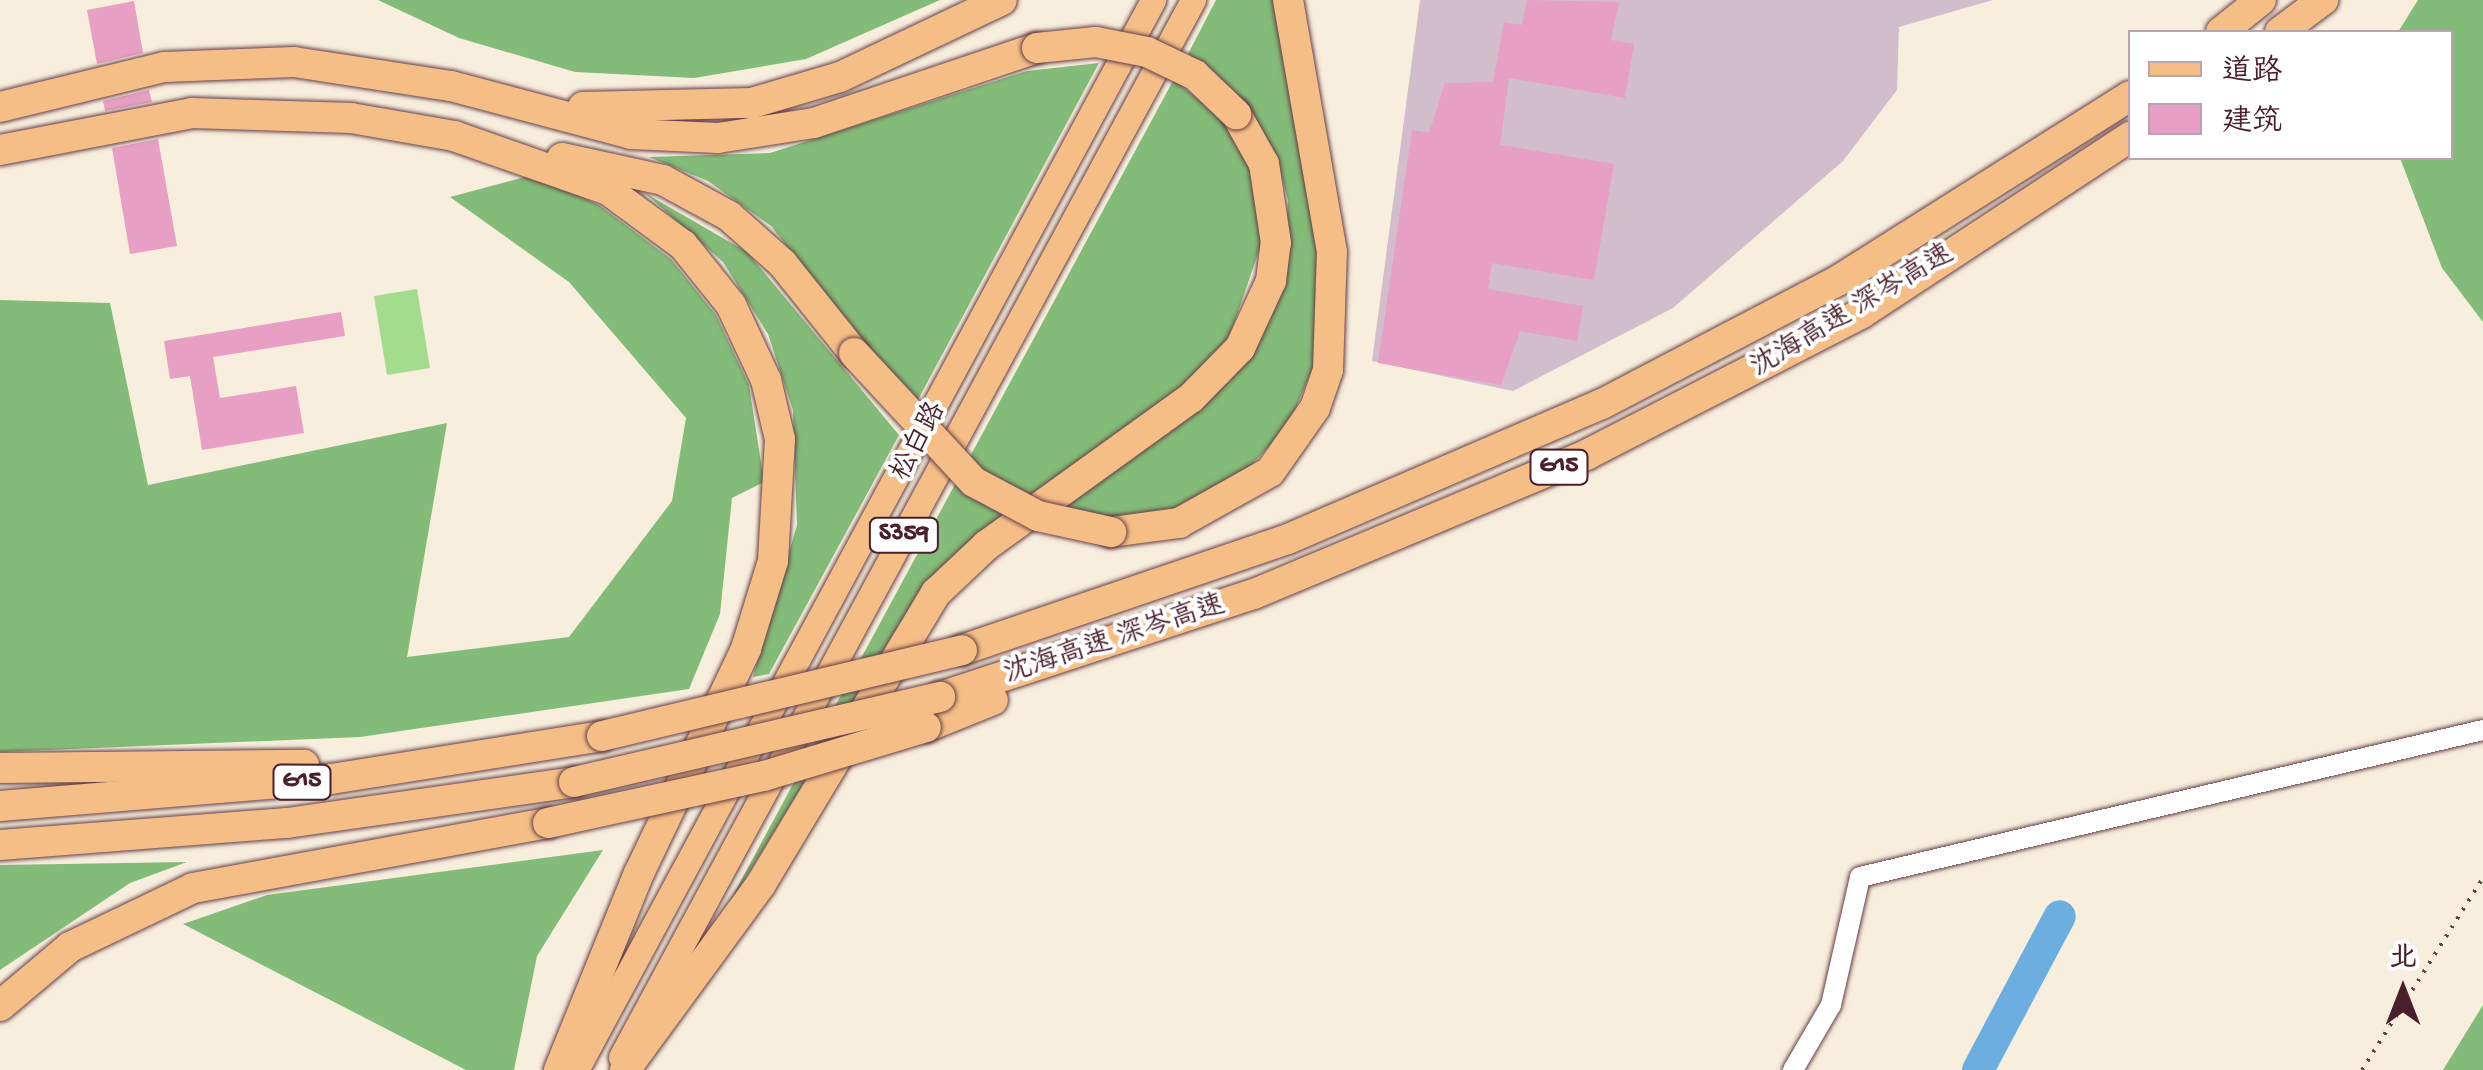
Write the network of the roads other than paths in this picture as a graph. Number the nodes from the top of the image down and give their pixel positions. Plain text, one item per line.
1 (1002, 0) edge
2 (1153, 0) edge
3 (1193, 0) edge
4 (1288, 0) edge
5 (2261, 0) edge
6 (2323, 0) edge
7 (2224, 30) edge
8 (2283, 30) edge
9 (2128, 97) edge
10 (524, 104) junction
11 (0, 107) edge
12 (2128, 138) edge
13 (0, 150) edge
14 (515, 151) junction
15 (1146, 633) junction
16 (2483, 730) edge
17 (432, 766) junction
18 (0, 768) edge
19 (0, 806) edge
20 (0, 845) edge
21 (0, 1006) edge
22 (560, 1070) edge
23 (576, 1070) edge
24 (614, 1070) edge
25 (625, 1070) edge
26 (1793, 1070) edge

1 - 10 highway
2 - 23 main road, 松白路 / S359
3 - 24 main road, 松白路 / S359
4 - 14 highway, bridge
5 - 7 highway
6 - 8 highway
9 - 17 highway, 沈海高速 深岑高速 / G15, bridge
10 - 11 highway
10 - 25 highway, bridge
12 - 15 highway, 沈海高速 深岑高速 / G15
13 - 14 highway
14 - 22 highway
15 - 20 highway, 沈海高速 深岑高速 / G15, bridge
15 - 21 highway, bridge
16 - 26 lane
17 - 18 highway
17 - 19 highway, 沈海高速 深岑高速 / G15

